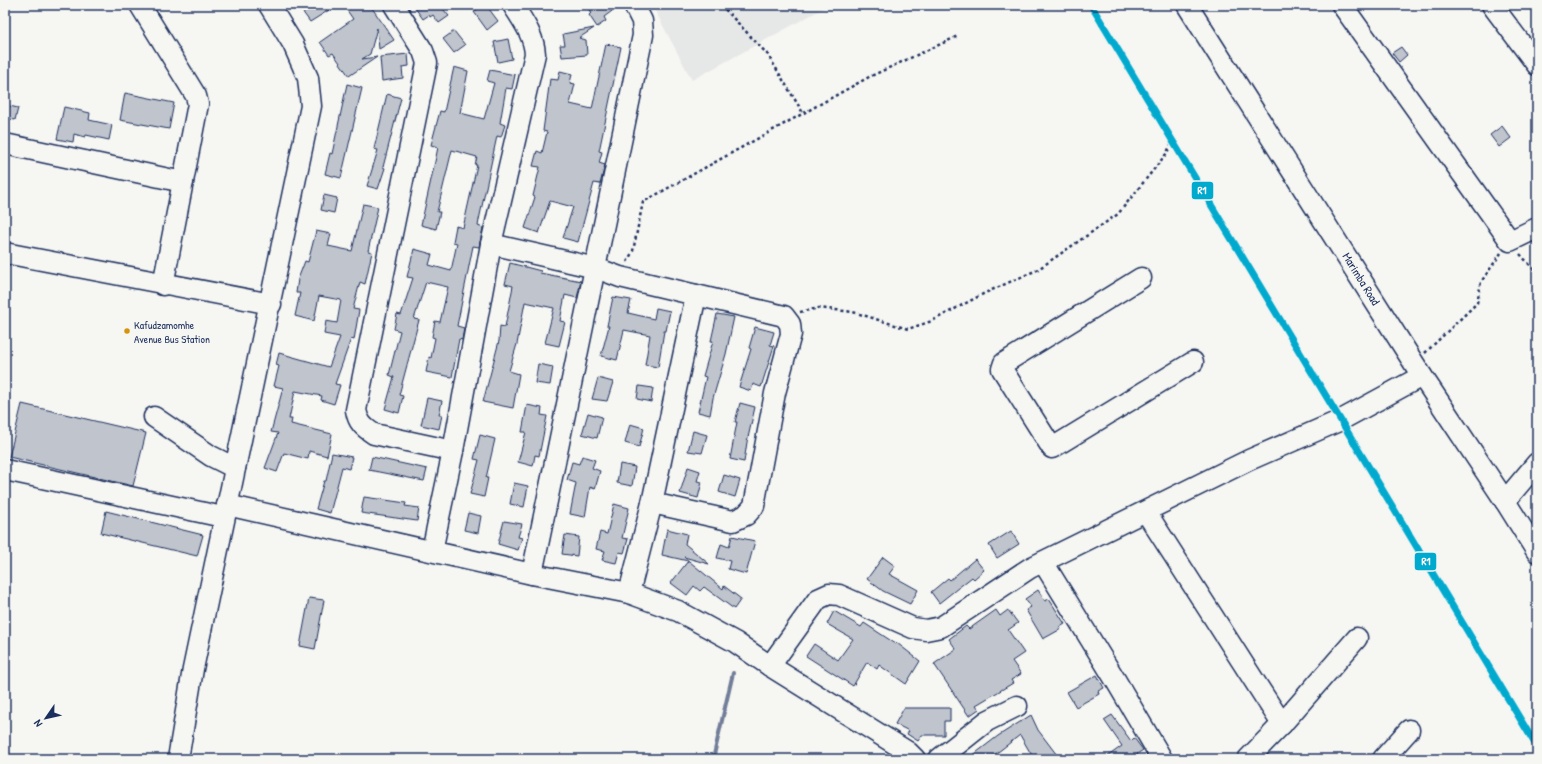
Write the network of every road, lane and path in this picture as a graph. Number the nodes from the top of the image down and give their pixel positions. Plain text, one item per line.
1 (140, 5) edge
2 (269, 5) edge
3 (394, 5) edge
4 (513, 5) edge
5 (634, 5) edge
6 (722, 5) edge
7 (1187, 5) edge
8 (1342, 5) edge
9 (1492, 5) edge
10 (958, 36) dead end
11 (1537, 65) edge
12 (802, 114) junction
13 (1174, 136) dead end
14 (5, 144) edge
15 (183, 182) junction
16 (1537, 228) edge
17 (1510, 241) junction
18 (491, 244) junction
19 (5, 253) edge
20 (596, 268) junction
21 (1537, 273) edge
22 (620, 277) junction
23 (1141, 278) dead end
24 (163, 285) junction
25 (696, 295) junction
26 (271, 304) junction
27 (784, 316) junction
28 (1193, 362) dead end
29 (1418, 370) junction
30 (154, 418) dead end
31 (452, 451) junction
32 (1537, 464) edge
33 (234, 468) junction
34 (5, 470) edge
35 (1505, 501) junction
36 (652, 503) junction
37 (225, 511) junction
38 (1146, 512) junction
39 (432, 551) junction
40 (1537, 552) edge
41 (1043, 562) junction
42 (532, 574) junction
43 (629, 593) junction
44 (1357, 638) dead end
45 (770, 666) junction
46 (1017, 706) dead end
47 (1282, 724) junction
48 (1409, 730) dead end
49 (178, 759) edge
50 (915, 759) edge
51 (939, 759) edge
52 (1162, 759) edge
53 (1248, 759) edge
54 (1383, 759) edge

1 - 15 street
2 - 26 street
3 - 31 street
4 - 18 street
5 - 20 street
6 - 12 path
7 - 29 street, Marimba Road
8 - 17 street
9 - 11 street
10 - 12 path
12 - 22 path
13 - 27 path
14 - 15 street
15 - 24 street
16 - 17 street
17 - 21 path
17 - 29 path
18 - 20 street
18 - 31 street
19 - 24 street
20 - 22 street
20 - 42 street
22 - 25 street
23 - 28 street
24 - 26 street
25 - 27 street
25 - 36 street
26 - 33 street
27 - 36 street
29 - 35 street, Marimba Road
29 - 38 street
30 - 33 street
31 - 39 street
32 - 35 street
33 - 37 street
34 - 37 street
35 - 40 street, Marimba Road
36 - 43 street
37 - 39 street
37 - 49 street
38 - 41 street
38 - 47 street
39 - 42 street
41 - 45 street
41 - 52 street
42 - 43 street
43 - 45 street
44 - 47 street
45 - 50 street
46 - 51 street
47 - 53 street
48 - 54 street

